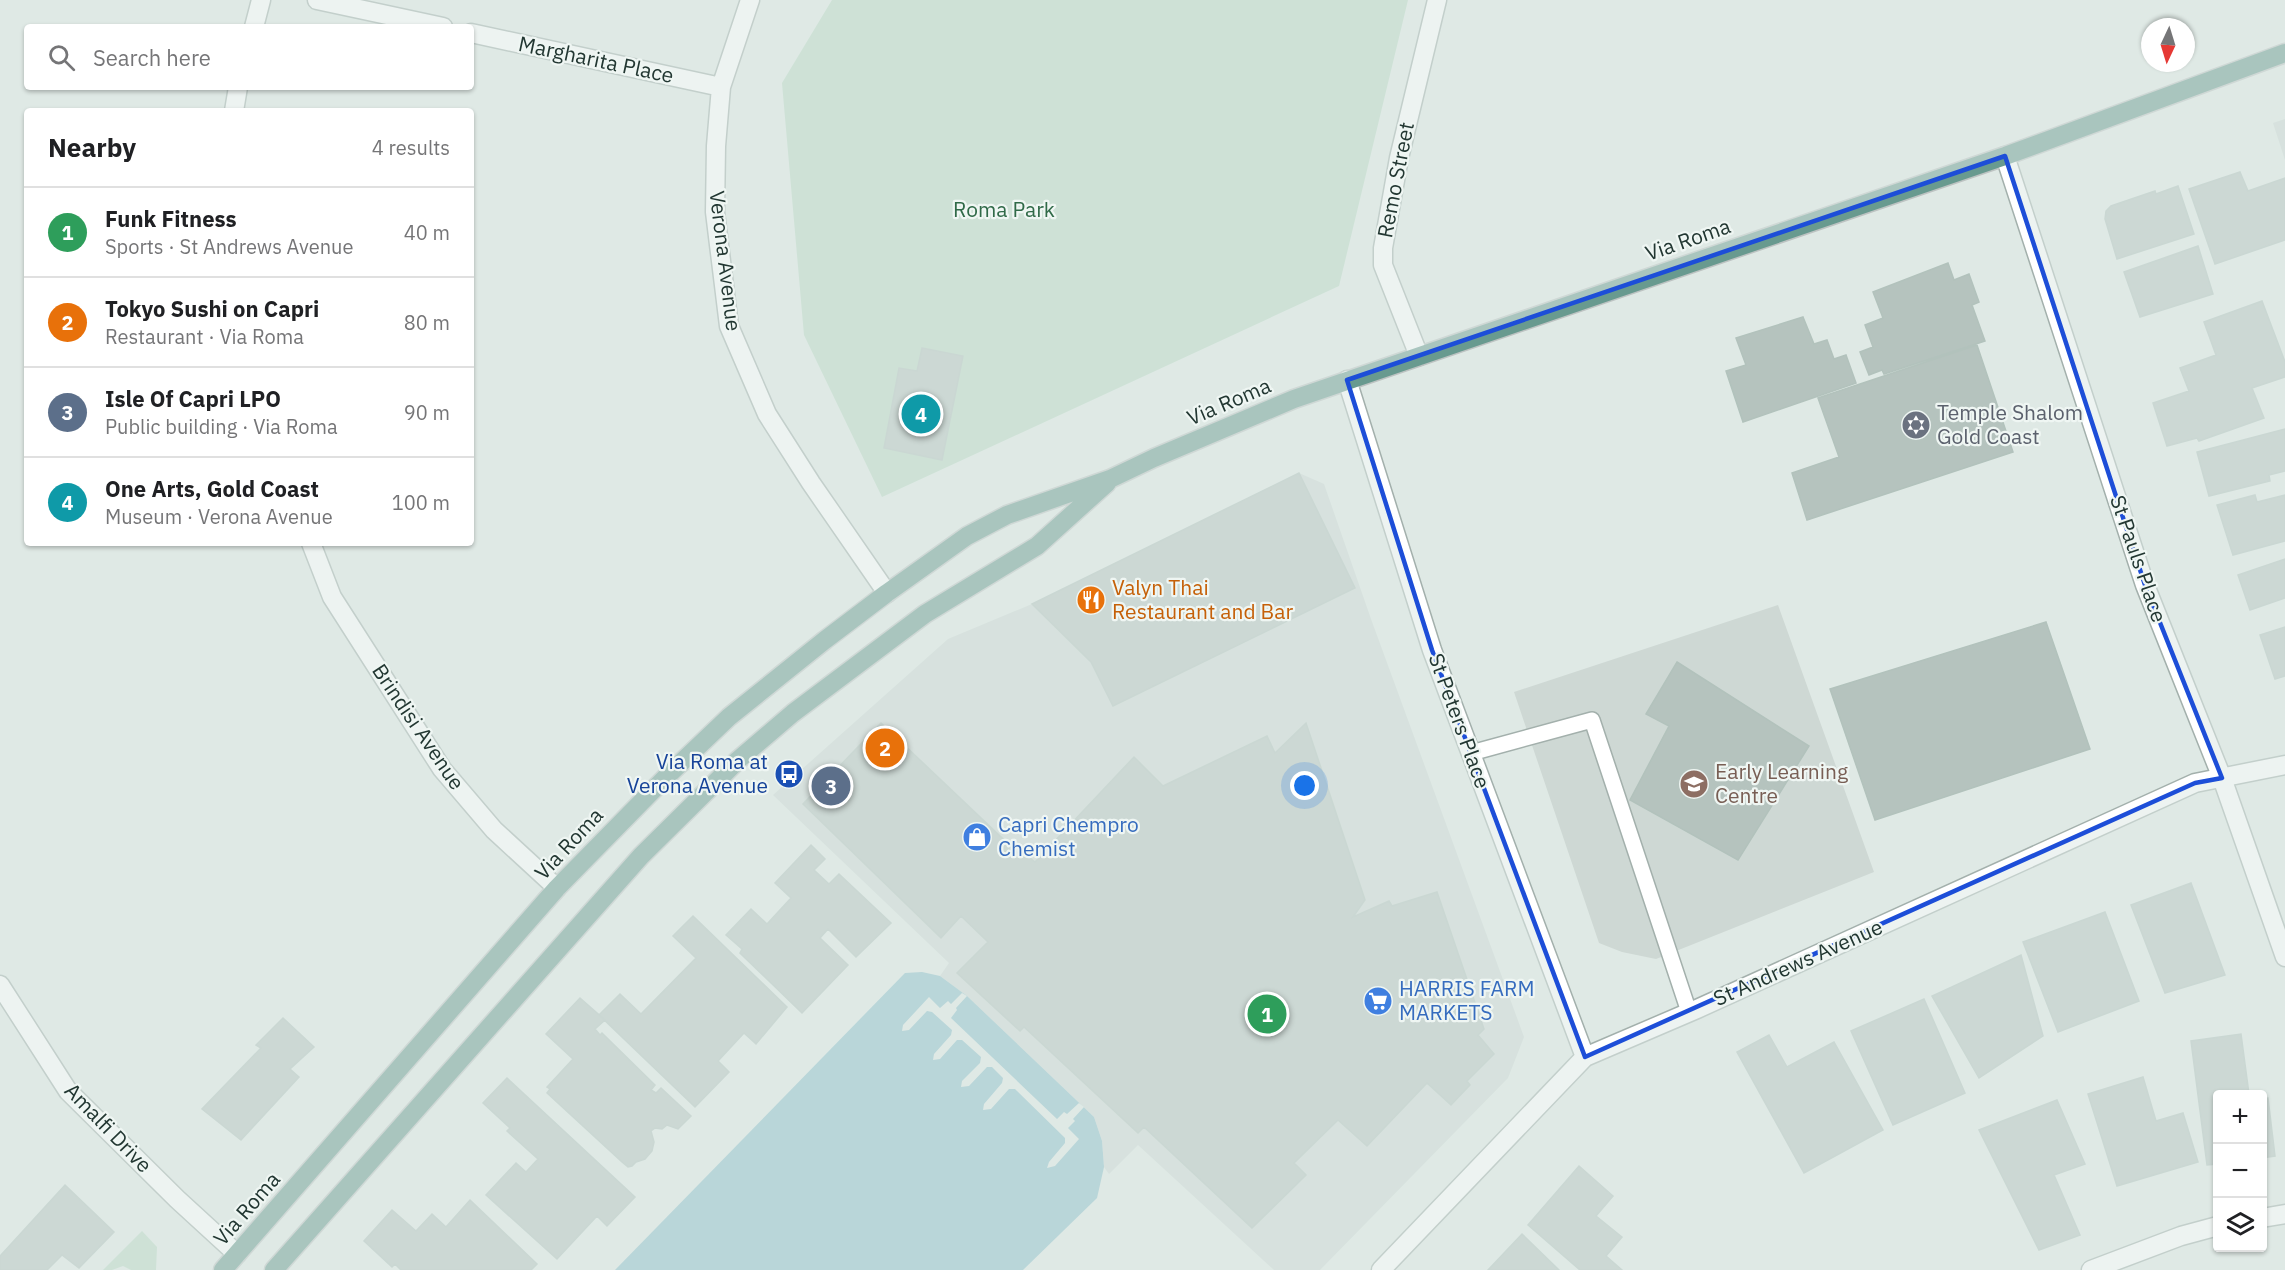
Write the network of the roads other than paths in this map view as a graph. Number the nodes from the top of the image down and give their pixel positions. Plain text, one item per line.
1 (261, 0) edge
2 (317, 0) edge
3 (750, 0) edge
4 (1437, 0) edge
5 (255, 24) edge
6 (429, 24) edge
7 (474, 34) edge
8 (2285, 53) edge
9 (721, 87) junction
10 (238, 90) edge
11 (234, 108) edge
12 (2005, 156) junction
13 (1419, 356) junction
14 (1347, 380) junction
15 (1110, 479) junction
16 (312, 546) edge
17 (887, 592) junction
18 (1471, 753) junction
19 (2285, 765) edge
20 (2222, 778) junction
21 (557, 888) junction
22 (2285, 957) edge
23 (0, 985) edge
24 (1689, 1012) junction
25 (1585, 1057) junction
26 (2285, 1214) edge
27 (2267, 1217) edge
28 (2213, 1227) edge
29 (2158, 1244) junction
30 (237, 1254) junction
31 (223, 1270) edge
32 (274, 1270) edge
33 (1381, 1270) edge
34 (2091, 1270) edge
35 (2107, 1270) edge

1 - 5 street
2 - 6 street
3 - 9 street, Verona Avenue
4 - 13 street, Remo Street
7 - 9 street, Margharita Place
8 - 12 main road, Via Roma
9 - 17 street, Verona Avenue
10 - 11 street
12 - 13 main road, Via Roma
12 - 20 street, St Pauls Place
13 - 14 main road, Via Roma
14 - 15 main road, Via Roma
14 - 18 street, St Peters Place
15 - 17 main road, Via Roma
15 - 32 main road, Via Roma
16 - 21 street, Brindisi Avenue
17 - 21 main road, Via Roma
18 - 24 lane
18 - 25 street, St Peters Place
19 - 20 street, St Andrews Avenue
20 - 22 street, St Pauls Place
20 - 24 street, St Andrews Avenue
21 - 30 main road, Via Roma
23 - 30 street, Amalfi Drive
24 - 25 street, St Andrews Avenue
25 - 33 street, St Andrews Avenue
26 - 27 street
28 - 29 street
29 - 34 street
29 - 35 street
30 - 31 main road, Via Roma

